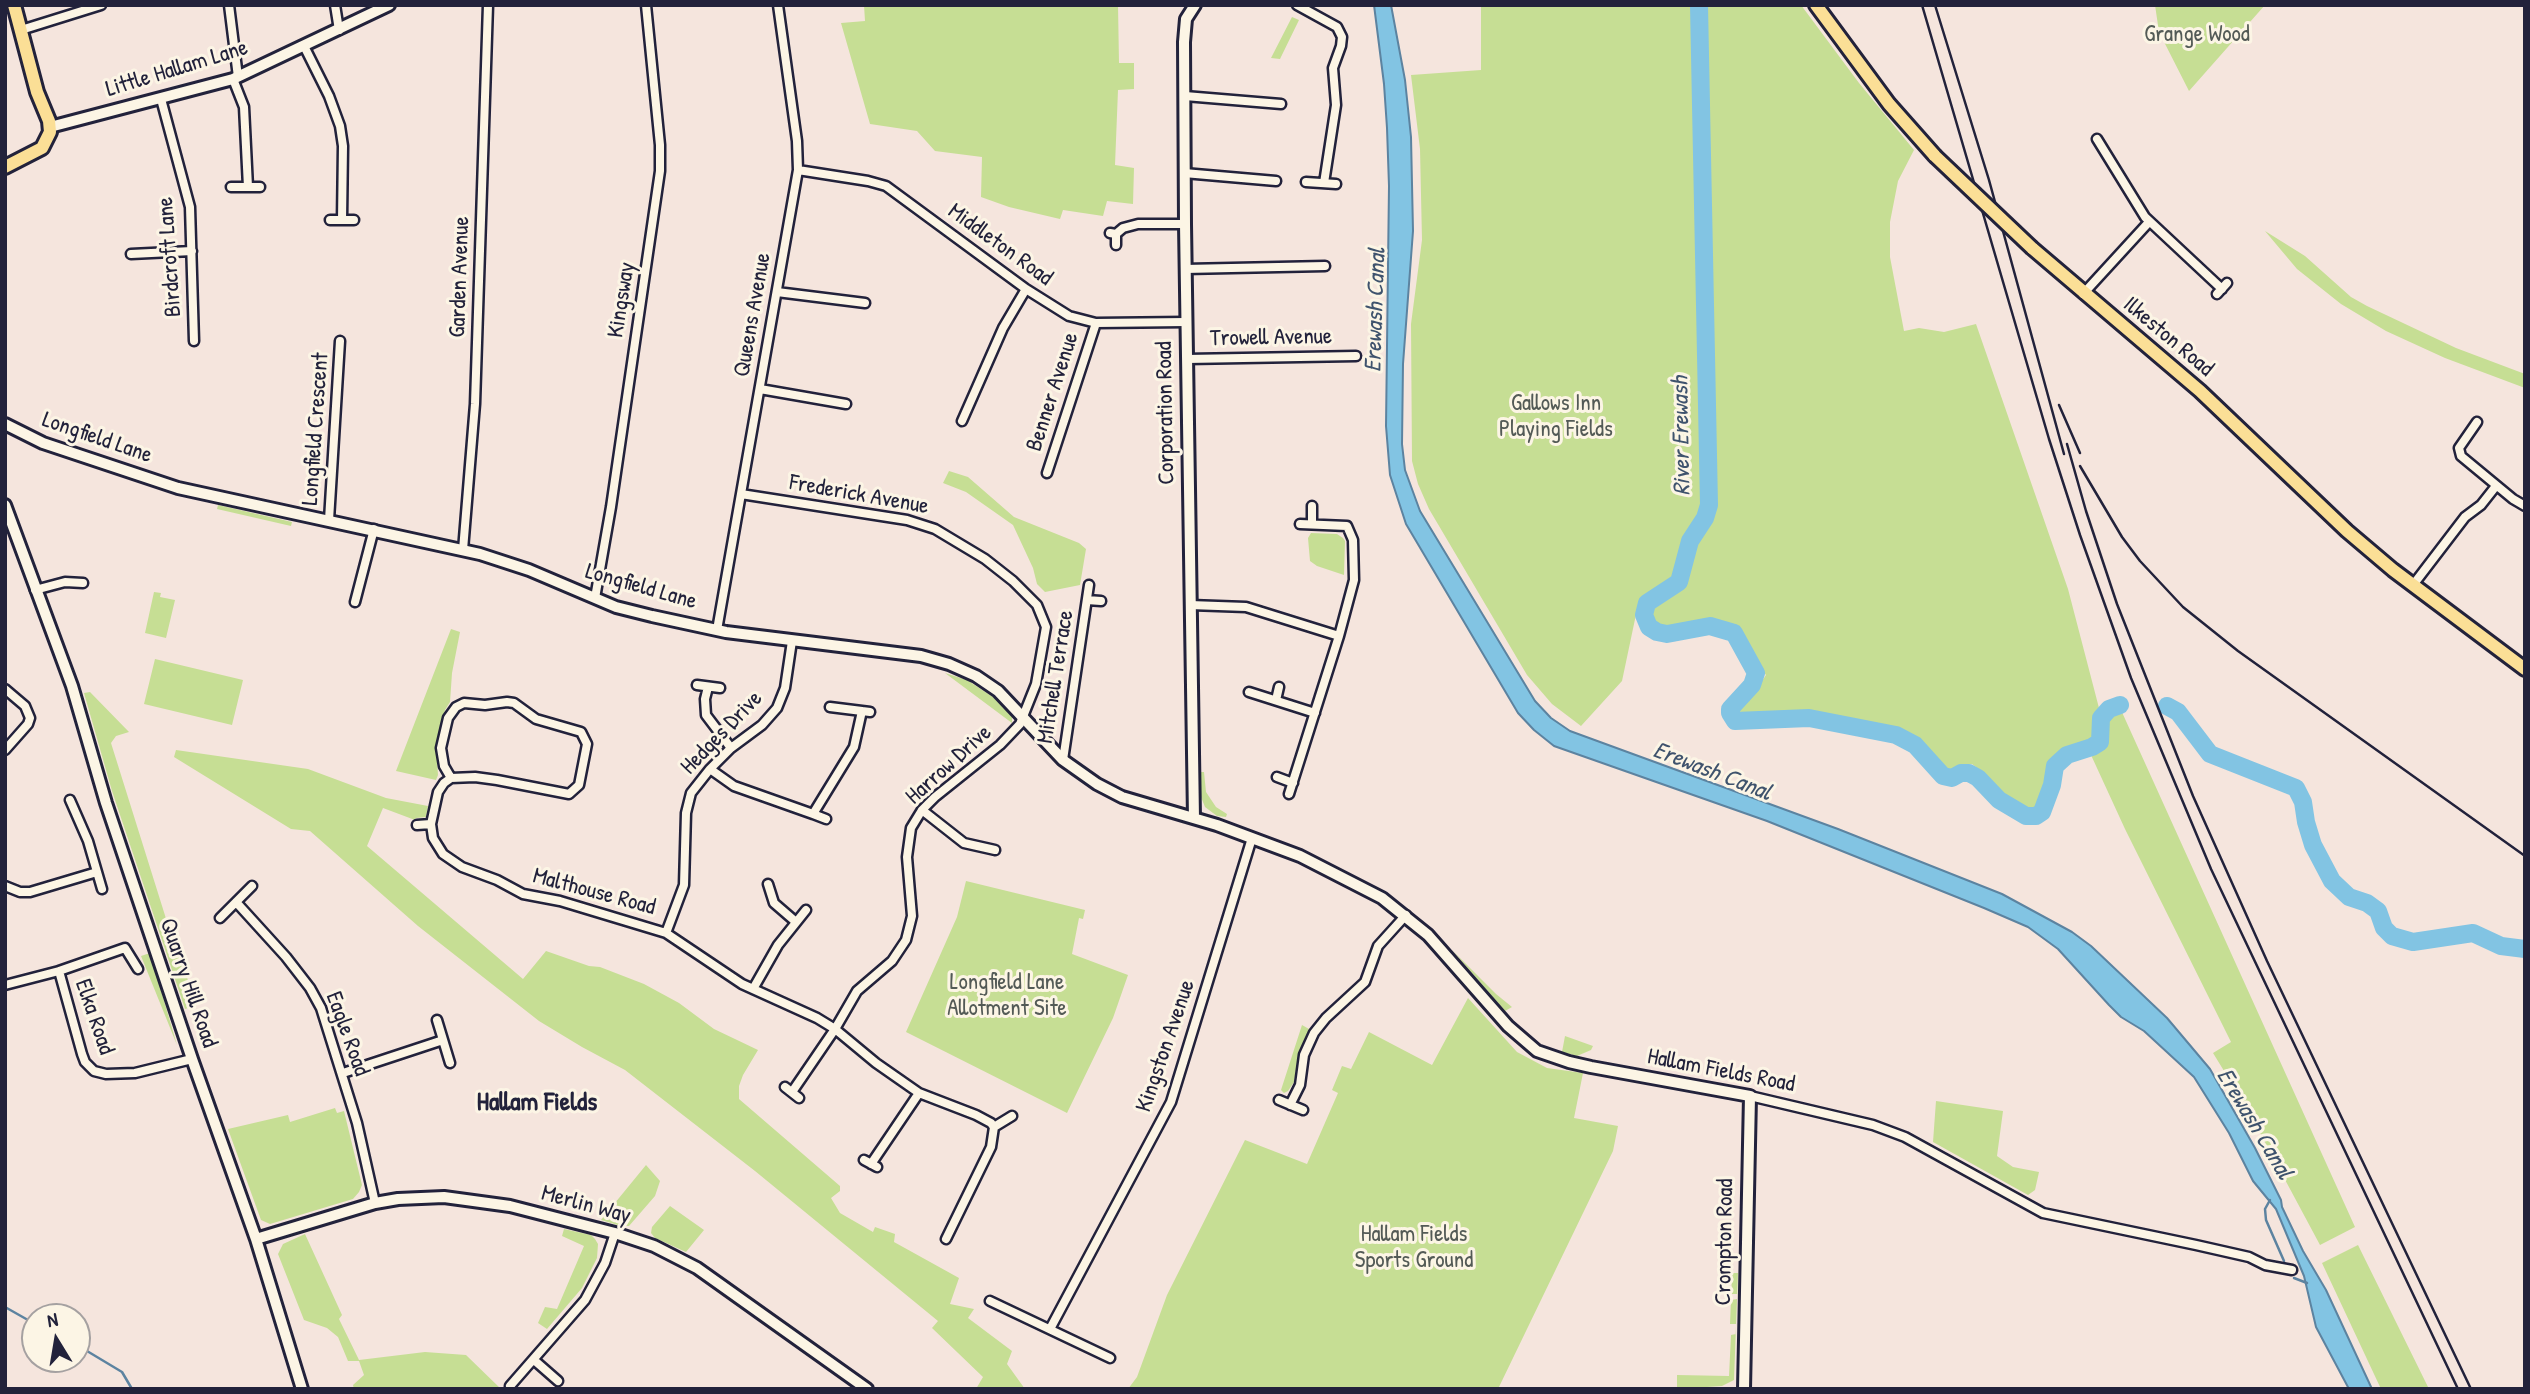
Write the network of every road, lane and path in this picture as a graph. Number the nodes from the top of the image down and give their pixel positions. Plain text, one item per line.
1 (14, 5) edge
2 (101, 5) edge
3 (229, 5) edge
4 (335, 5) edge
5 (389, 5) edge
6 (488, 5) edge
7 (646, 5) edge
8 (778, 5) edge
9 (1297, 5) edge
10 (1816, 5) edge
11 (1193, 6) edge
12 (20, 30) junction
13 (338, 30) junction
14 (304, 46) junction
15 (235, 78) junction
16 (1185, 96) junction
17 (161, 99) junction
18 (1282, 104) dead end
19 (50, 127) junction
20 (2097, 139) dead end
21 (5, 167) edge
22 (798, 170) junction
23 (1184, 173) junction
24 (1276, 181) dead end
25 (1307, 182) dead end
26 (1324, 183) junction
27 (1336, 184) dead end
28 (231, 187) dead end
29 (248, 187) junction
30 (260, 187) dead end
31 (330, 220) dead end
32 (342, 220) junction
33 (354, 220) dead end
34 (2149, 222) junction
35 (1185, 225) junction
36 (1116, 245) dead end
37 (192, 251) junction
38 (131, 254) dead end
39 (1185, 269) junction
40 (1318, 269) dead end
41 (1026, 289) junction
42 (2222, 289) dead end
43 (777, 292) junction
44 (2083, 294) junction
45 (864, 303) dead end
46 (1186, 322) junction
47 (1096, 323) junction
48 (204, 331) dead end
49 (340, 341) dead end
50 (1356, 356) dead end
51 (1187, 359) junction
52 (760, 389) junction
53 (846, 404) dead end
54 (962, 421) dead end
55 (5, 424) edge
56 (2472, 425) dead end
57 (1046, 473) dead end
58 (2496, 486) junction
59 (741, 494) junction
60 (5, 505) edge
61 (1312, 506) dead end
62 (2525, 506) edge
63 (329, 520) junction
64 (1300, 524) dead end
65 (1312, 524) junction
66 (374, 529) junction
67 (463, 550) junction
68 (83, 583) dead end
69 (1089, 585) dead end
70 (2413, 585) junction
71 (36, 590) junction
72 (595, 598) junction
73 (1087, 600) junction
74 (1101, 601) dead end
75 (355, 602) dead end
76 (1190, 605) junction
77 (717, 630) junction
78 (1339, 636) junction
79 (792, 641) junction
80 (2525, 669) edge
81 (697, 685) dead end
82 (708, 687) junction
83 (1279, 687) dead end
84 (720, 688) dead end
85 (5, 689) edge
86 (1250, 692) dead end
87 (1276, 699) junction
88 (830, 707) dead end
89 (1315, 713) junction
90 (1025, 717) junction
91 (731, 748) junction
92 (5, 750) edge
93 (1063, 760) junction
94 (710, 769) junction
95 (1276, 777) dead end
96 (451, 778) junction
97 (1293, 783) junction
98 (1289, 794) dead end
99 (70, 800) dead end
100 (922, 810) junction
101 (813, 814) junction
102 (1194, 818) junction
103 (826, 819) dead end
104 (431, 824) junction
105 (418, 825) dead end
106 (1252, 838) junction
107 (995, 849) dead end
108 (97, 872) junction
109 (767, 884) dead end
110 (5, 886) edge
111 (252, 886) dead end
112 (102, 889) dead end
113 (236, 902) junction
114 (806, 910) dead end
115 (1406, 915) junction
116 (220, 918) dead end
117 (796, 922) junction
118 (666, 933) junction
119 (138, 969) dead end
120 (59, 971) junction
121 (5, 985) edge
122 (753, 989) junction
123 (437, 1020) dead end
124 (835, 1029) junction
125 (443, 1040) junction
126 (192, 1059) junction
127 (450, 1063) dead end
128 (343, 1073) junction
129 (792, 1093) dead end
130 (919, 1093) junction
131 (1750, 1096) junction
132 (1279, 1100) dead end
133 (1290, 1105) junction
134 (1303, 1110) dead end
135 (1012, 1116) dead end
136 (994, 1128) junction
137 (870, 1164) dead end
138 (375, 1203) junction
139 (615, 1233) junction
140 (256, 1239) junction
141 (946, 1239) dead end
142 (2292, 1270) dead end
143 (990, 1301) dead end
144 (1051, 1329) junction
145 (1110, 1358) dead end
146 (534, 1360) junction
147 (558, 1381) dead end
148 (510, 1386) dead end
149 (861, 1387) edge
150 (302, 1389) edge
151 (1744, 1389) edge

1 - 12 main road
2 - 12 street
3 - 15 street
4 - 13 street
5 - 13 street, Little Hallam Lane
6 - 67 street, Garden Avenue
7 - 72 street, Kingsway
8 - 22 street, Queens Avenue
9 - 26 street
10 - 44 main road, Ilkeston Road, bridge
11 - 16 street, Corporation Road
12 - 19 main road
13 - 14 street, Little Hallam Lane
14 - 15 street, Little Hallam Lane
14 - 32 street
15 - 17 street, Little Hallam Lane
15 - 29 street
16 - 18 street
16 - 23 street, Corporation Road
17 - 19 street, Little Hallam Lane
17 - 37 street, Birdcroft Lane
19 - 21 main road
20 - 34 street
22 - 41 street, Middleton Road
22 - 43 street, Queens Avenue
23 - 24 street
23 - 35 street, Corporation Road
25 - 26 street
26 - 27 street
28 - 29 street
29 - 30 street
31 - 32 street
32 - 33 street
34 - 42 street
34 - 44 street
35 - 36 street
35 - 39 street, Corporation Road
37 - 38 street
37 - 48 street, Birdcroft Lane
39 - 40 street
39 - 46 street, Corporation Road
41 - 47 street, Middleton Road
41 - 54 street
43 - 45 street
43 - 52 street, Queens Avenue
44 - 70 main road, Ilkeston Road
46 - 47 street, Middleton Road
46 - 51 street, Corporation Road
47 - 57 street, Benner Avenue
49 - 63 street, Longfield Crescent
50 - 51 street, Trowell Avenue
51 - 76 street, Corporation Road
52 - 53 street
52 - 59 street, Queens Avenue
55 - 63 street, Longfield Lane
56 - 58 street
58 - 62 street
58 - 70 street
59 - 77 street, Queens Avenue
59 - 90 street, Frederick Avenue
60 - 71 street, Quarry Hill Road
61 - 65 street
63 - 66 street, Longfield Lane
64 - 65 street
65 - 78 street
66 - 67 street, Longfield Lane
66 - 75 street
67 - 72 street, Longfield Lane
68 - 71 street
69 - 73 street, Mitchell Terrace
70 - 80 main road, Ilkeston Road
71 - 126 street, Quarry Hill Road
72 - 77 street, Longfield Lane
73 - 74 street, Mitchell Terrace
73 - 93 street, Mitchell Terrace
76 - 78 street
76 - 102 street, Corporation Road
77 - 79 street, Longfield Lane
78 - 89 street
79 - 90 street, Longfield Lane
79 - 91 street, Hedges Drive
81 - 82 street
82 - 84 street
82 - 91 street
83 - 87 street
85 - 92 street
86 - 87 street
87 - 89 street
88 - 101 street
89 - 97 street
90 - 93 street, Longfield Lane
90 - 100 street, Harrow Drive
91 - 94 street, Hedges Drive
93 - 102 street, Longfield Lane
94 - 101 street
94 - 118 street, Hedges Drive
95 - 97 street
96 - 96 street
96 - 104 street
97 - 98 street
99 - 108 street
100 - 107 street
100 - 124 street, Harrow Drive
101 - 103 street
102 - 106 street, Hallam Fields Road
104 - 105 street
104 - 118 street, Malthouse Road
106 - 115 street, Hallam Fields Road
106 - 144 street, Kingston Avenue
108 - 110 street
108 - 112 street
109 - 117 street
111 - 113 street
113 - 116 street
113 - 128 street, Eagle Road
114 - 117 street
115 - 131 street, Hallam Fields Road
115 - 133 street
117 - 122 street
118 - 122 street, Malthouse Road
119 - 120 street
120 - 121 street, Elka Road
120 - 126 street, Elka Road
122 - 124 street, Malthouse Road
123 - 125 street
124 - 129 street, Harrow Drive
124 - 130 street, Malthouse Road
125 - 127 street
125 - 128 street
126 - 140 street, Quarry Hill Road
128 - 138 street, Eagle Road
130 - 136 street, Malthouse Road
130 - 137 street
131 - 142 street, Hallam Fields Road
131 - 151 street, Crompton Road
132 - 133 street
133 - 134 street
135 - 136 street
136 - 141 street
138 - 139 street, Merlin Way
138 - 140 street, Merlin Way
139 - 146 street
139 - 149 street, Merlin Way
140 - 150 street, Quarry Hill Road
143 - 144 street
144 - 145 street
146 - 147 street
146 - 148 street

